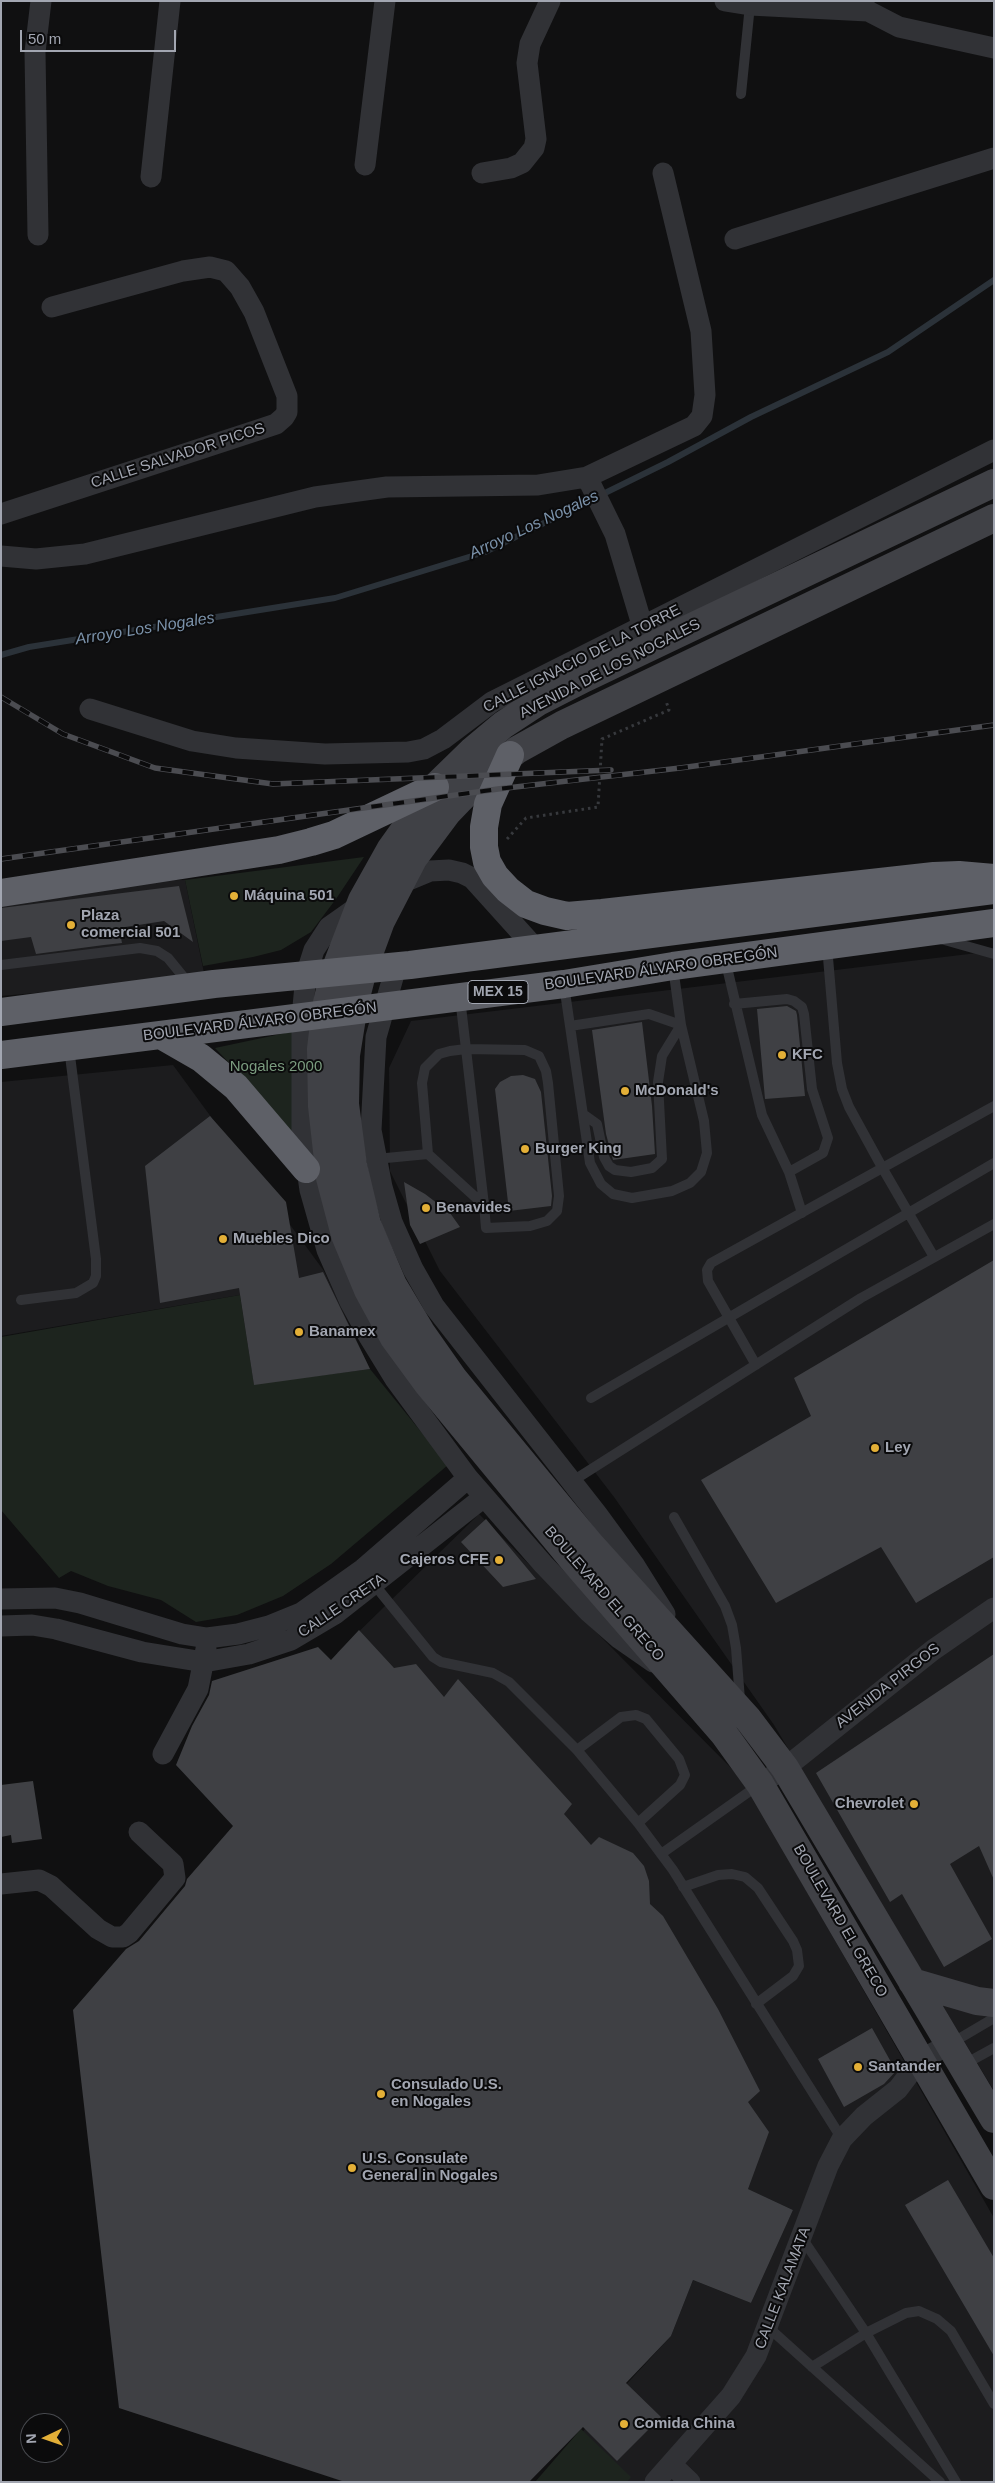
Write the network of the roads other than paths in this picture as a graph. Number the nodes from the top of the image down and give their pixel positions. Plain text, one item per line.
1 (41, 1) edge
2 (170, 1) edge
3 (385, 1) edge
4 (550, 1) edge
5 (725, 1) edge
6 (750, 5) junction
7 (864, 6) edge
8 (994, 48) edge
9 (741, 94) dead end
10 (994, 158) edge
11 (365, 165) dead end
12 (482, 173) dead end
13 (663, 173) dead end
14 (151, 177) dead end
15 (38, 235) dead end
16 (735, 239) dead end
17 (52, 307) dead end
18 (994, 450) edge
19 (587, 477) junction
20 (983, 489) edge
21 (1, 514) edge
22 (992, 519) edge
23 (1, 556) edge
24 (643, 628) junction
25 (90, 709) dead end
26 (510, 755) junction
27 (435, 787) junction
28 (994, 878) edge
29 (994, 890) edge
30 (1, 893) edge
31 (994, 923) edge
32 (918, 933) junction
33 (827, 946) junction
34 (536, 949) junction
35 (994, 954) edge
36 (725, 959) junction
37 (1, 965) edge
38 (673, 966) junction
39 (396, 967) junction
40 (363, 970) joint
41 (334, 973) joint
42 (306, 975) junction
43 (564, 984) junction
44 (192, 987) junction
45 (460, 997) junction
46 (734, 1004) junction
47 (384, 1006) junction
48 (1, 1012) edge
49 (302, 1017) junction
50 (680, 1025) junction
51 (570, 1026) junction
52 (161, 1035) junction
53 (69, 1046) junction
54 (466, 1049) junction
55 (1, 1055) edge
56 (994, 1106) edge
57 (582, 1114) junction
58 (428, 1154) junction
59 (376, 1158) junction
60 (994, 1163) edge
61 (306, 1169) junction
62 (883, 1169) junction
63 (789, 1172) junction
64 (484, 1205) junction
65 (802, 1213) junction
66 (909, 1214) junction
67 (994, 1224) edge
68 (934, 1257) junction
69 (21, 1300) dead end
70 (729, 1319) junction
71 (756, 1365) junction
72 (591, 1398) dead end
73 (468, 1478) junction
74 (571, 1482) junction
75 (484, 1497) junction
76 (674, 1517) dead end
77 (582, 1552) junction
78 (369, 1577) junction
79 (5, 1599) edge
80 (994, 1608) edge
81 (6, 1626) edge
82 (206, 1638) junction
83 (688, 1653) junction
84 (204, 1662) junction
85 (679, 1681) junction
86 (741, 1711) junction
87 (577, 1750) junction
88 (163, 1754) dead end
89 (785, 1768) junction
90 (760, 1784) junction
91 (638, 1823) junction
92 (139, 1832) dead end
93 (660, 1854) junction
94 (1, 1884) edge
95 (683, 1887) junction
96 (912, 1982) junction
97 (756, 2004) junction
98 (994, 2004) edge
99 (994, 2018) edge
100 (994, 2048) edge
101 (957, 2054) junction
102 (927, 2071) junction
103 (994, 2119) edge
104 (842, 2139) junction
105 (994, 2186) edge
106 (802, 2238) junction
107 (769, 2328) junction
108 (866, 2333) junction
109 (812, 2367) junction
110 (994, 2404) edge
111 (671, 2464) junction
112 (655, 2482) edge
113 (690, 2482) edge
114 (940, 2482) edge
115 (956, 2482) edge

1 - 15 street
2 - 14 street
3 - 11 street
4 - 12 street
5 - 6 street
6 - 7 street
6 - 9 lane
7 - 8 street
10 - 16 street
13 - 19 street
17 - 21 street, CALLE SALVADOR PICOS
18 - 24 street, CALLE IGNACIO DE LA TORRE
19 - 23 street
19 - 24 street
20 - 27 main road, AVENIDA DE LOS NOGALES
22 - 26 main road, AVENIDA DE LOS NOGALES
24 - 25 street, CALLE IGNACIO DE LA TORRE
26 - 28 highway
26 - 40 main road, AVENIDA DE LOS NOGALES
27 - 30 highway
27 - 41 main road, AVENIDA DE LOS NOGALES
29 - 34 highway
31 - 32 highway, BOULEVARD ÁLVARO OBREGÓN / MEX 15
32 - 33 highway, BOULEVARD ÁLVARO OBREGÓN / MEX 15
32 - 35 lane
33 - 36 highway, BOULEVARD ÁLVARO OBREGÓN / MEX 15
33 - 62 lane
34 - 39 highway
34 - 42 street
36 - 38 highway, BOULEVARD ÁLVARO OBREGÓN / MEX 15
36 - 46 lane
37 - 44 lane
38 - 43 highway, BOULEVARD ÁLVARO OBREGÓN / MEX 15
38 - 50 lane
39 - 42 highway
39 - 47 street
40 - 77 main road, BOULEVARD EL GRECO
41 - 77 main road, BOULEVARD EL GRECO
42 - 44 highway
42 - 49 street
43 - 45 highway, BOULEVARD ÁLVARO OBREGÓN / MEX 15
43 - 51 lane
44 - 48 highway
45 - 47 highway, BOULEVARD ÁLVARO OBREGÓN / MEX 15
45 - 54 lane
46 - 63 lane
46 - 63 lane
47 - 49 highway, BOULEVARD ÁLVARO OBREGÓN / MEX 15
47 - 59 street
49 - 52 highway, BOULEVARD ÁLVARO OBREGÓN / MEX 15
49 - 61 street
50 - 51 lane
50 - 57 lane
50 - 57 lane
51 - 57 lane
52 - 53 highway, BOULEVARD ÁLVARO OBREGÓN / MEX 15
52 - 61 highway
53 - 55 highway, BOULEVARD ÁLVARO OBREGÓN / MEX 15
53 - 69 lane
54 - 58 lane
54 - 64 lane
54 - 64 lane
56 - 62 lane
58 - 59 lane
58 - 64 lane
59 - 74 street
60 - 66 lane
61 - 73 street
62 - 65 lane
62 - 66 lane
63 - 65 lane
65 - 70 lane
66 - 68 lane
66 - 70 lane
67 - 68 lane
68 - 71 lane
70 - 71 lane
70 - 72 lane
71 - 74 lane
73 - 75 street
73 - 78 street, CALLE CRETA
74 - 83 street
75 - 78 street, CALLE CRETA
75 - 85 street
76 - 86 lane
77 - 83 main road, BOULEVARD EL GRECO
77 - 85 main road, BOULEVARD EL GRECO
78 - 82 street, CALLE CRETA
78 - 84 street, CALLE CRETA
78 - 87 lane
79 - 81 street
79 - 82 street, CALLE CRETA
80 - 89 street, AVENIDA PIRGOS
81 - 84 street, CALLE CRETA
82 - 84 street
83 - 86 main road, BOULEVARD EL GRECO
84 - 88 street
85 - 90 main road, BOULEVARD EL GRECO
86 - 89 main road, BOULEVARD EL GRECO
87 - 91 lane
87 - 91 lane
89 - 90 street, AVENIDA PIRGOS
89 - 96 main road, BOULEVARD EL GRECO
90 - 93 lane
90 - 102 main road, BOULEVARD EL GRECO
91 - 93 lane
92 - 94 street
93 - 95 lane
95 - 97 lane
95 - 97 lane
96 - 98 main road
96 - 101 main road, BOULEVARD EL GRECO
97 - 104 lane
99 - 101 lane
100 - 101 lane
101 - 102 street, CALLE KALAMATA
101 - 103 main road, BOULEVARD EL GRECO
102 - 104 street, CALLE KALAMATA
102 - 105 main road, BOULEVARD EL GRECO
104 - 106 street, CALLE KALAMATA
106 - 107 street, CALLE KALAMATA
106 - 108 lane
107 - 109 lane
107 - 111 street, CALLE KALAMATA
108 - 109 lane
108 - 110 lane
108 - 115 lane
109 - 114 lane
111 - 112 street, CALLE KALAMATA
111 - 113 street

